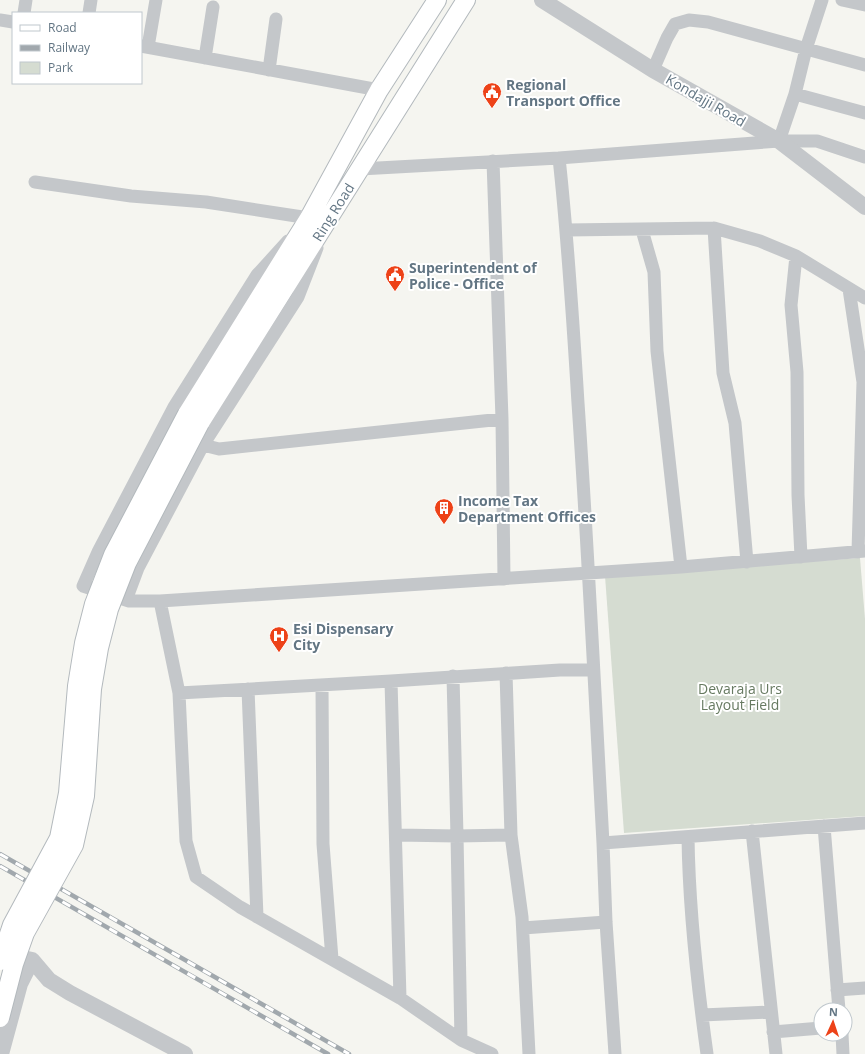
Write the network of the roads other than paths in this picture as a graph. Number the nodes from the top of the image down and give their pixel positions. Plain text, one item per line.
1 (26, 0) edge
2 (91, 0) edge
3 (156, 0) edge
4 (438, 0) edge
5 (466, 0) edge
6 (542, 0) edge
7 (822, 0) edge
8 (842, 0) edge
9 (865, 5) edge
10 (213, 7) dead end
11 (24, 12) edge
12 (89, 12) edge
13 (276, 19) dead end
14 (0, 20) edge
15 (12, 22) edge
16 (144, 47) edge
17 (806, 49) junction
18 (205, 58) junction
19 (865, 65) edge
20 (269, 70) junction
21 (653, 70) junction
22 (379, 90) junction
23 (796, 94) junction
24 (865, 114) edge
25 (778, 142) junction
26 (865, 157) edge
27 (559, 158) junction
28 (493, 160) junction
29 (360, 169) junction
30 (35, 182) dead end
31 (865, 207) edge
32 (309, 218) junction
33 (327, 222) junction
34 (714, 228) junction
35 (567, 230) junction
36 (642, 230) junction
37 (796, 256) junction
38 (849, 289) junction
39 (865, 298) edge
40 (194, 418) junction
41 (502, 419) junction
42 (863, 439) edge
43 (203, 445) junction
44 (862, 552) edge
45 (801, 557) junction
46 (747, 562) junction
47 (681, 567) junction
48 (590, 573) junction
49 (504, 579) junction
50 (126, 600) junction
51 (160, 601) junction
52 (593, 670) junction
53 (506, 673) junction
54 (453, 676) junction
55 (391, 681) junction
56 (322, 685) junction
57 (248, 689) junction
58 (179, 692) junction
59 (865, 824) edge
60 (824, 826) junction
61 (752, 831) junction
62 (397, 835) junction
63 (511, 835) junction
64 (457, 836) junction
65 (688, 837) junction
66 (603, 843) junction
67 (257, 917) junction
68 (606, 922) junction
69 (523, 928) junction
70 (0, 952) edge
71 (332, 959) junction
72 (32, 960) junction
73 (0, 961) edge
74 (865, 988) edge
75 (837, 990) junction
76 (400, 998) junction
77 (838, 1002) edge
78 (771, 1012) junction
79 (702, 1014) junction
80 (0, 1018) edge
81 (813, 1029) edge
82 (773, 1032) junction
83 (461, 1040) junction
84 (842, 1042) edge
85 (1, 1054) edge
86 (185, 1054) edge
87 (492, 1054) edge
88 (529, 1054) edge
89 (615, 1054) edge
90 (707, 1054) edge
91 (776, 1054) edge
92 (843, 1054) edge

1 - 11 street
2 - 12 street
3 - 16 street
4 - 22 main road
5 - 29 main road, Ring Road
6 - 21 street, Kondajji Road
7 - 17 street
8 - 9 street
10 - 18 street
13 - 20 street
14 - 15 street
16 - 18 street
17 - 19 street
17 - 21 street
17 - 23 street
18 - 20 street
20 - 22 street
21 - 25 street, Kondajji Road
22 - 32 main road
23 - 24 street
23 - 25 street
25 - 26 street
25 - 27 street
25 - 31 street, Kondajji Road
27 - 28 street
27 - 35 street
28 - 29 street
28 - 41 street
29 - 33 main road, Ring Road
30 - 32 street
32 - 40 main road
32 - 50 street
33 - 40 main road, Ring Road
33 - 43 street
34 - 36 street
34 - 37 street
34 - 46 street
35 - 36 street
35 - 48 street
36 - 47 street
37 - 38 street
37 - 45 street
38 - 39 street
38 - 42 street
40 - 73 main road, bridge
40 - 80 main road, bridge
41 - 43 street
41 - 49 street
42 - 44 street
43 - 50 street
44 - 45 street
45 - 46 street
46 - 47 street
47 - 48 street
48 - 49 street
48 - 52 street
49 - 51 street
50 - 51 street
51 - 58 street
52 - 53 street
52 - 66 street
53 - 54 street
53 - 63 street
54 - 55 street
54 - 64 street
55 - 56 street
55 - 62 street
56 - 57 street
56 - 71 street
57 - 58 street
57 - 67 street
58 - 67 street
59 - 60 street
60 - 61 street
60 - 75 street
61 - 65 street
61 - 78 street
62 - 64 street
62 - 76 street
63 - 64 street
63 - 69 street
64 - 83 street
65 - 66 street
65 - 79 street
66 - 68 street
67 - 71 street
68 - 69 street
68 - 89 street
69 - 88 street
70 - 72 street
71 - 76 street
72 - 85 street
72 - 86 street
74 - 75 street
75 - 77 street
76 - 83 street
78 - 79 street
78 - 82 street
79 - 90 street
81 - 82 street
82 - 91 street
83 - 87 street
84 - 92 street

